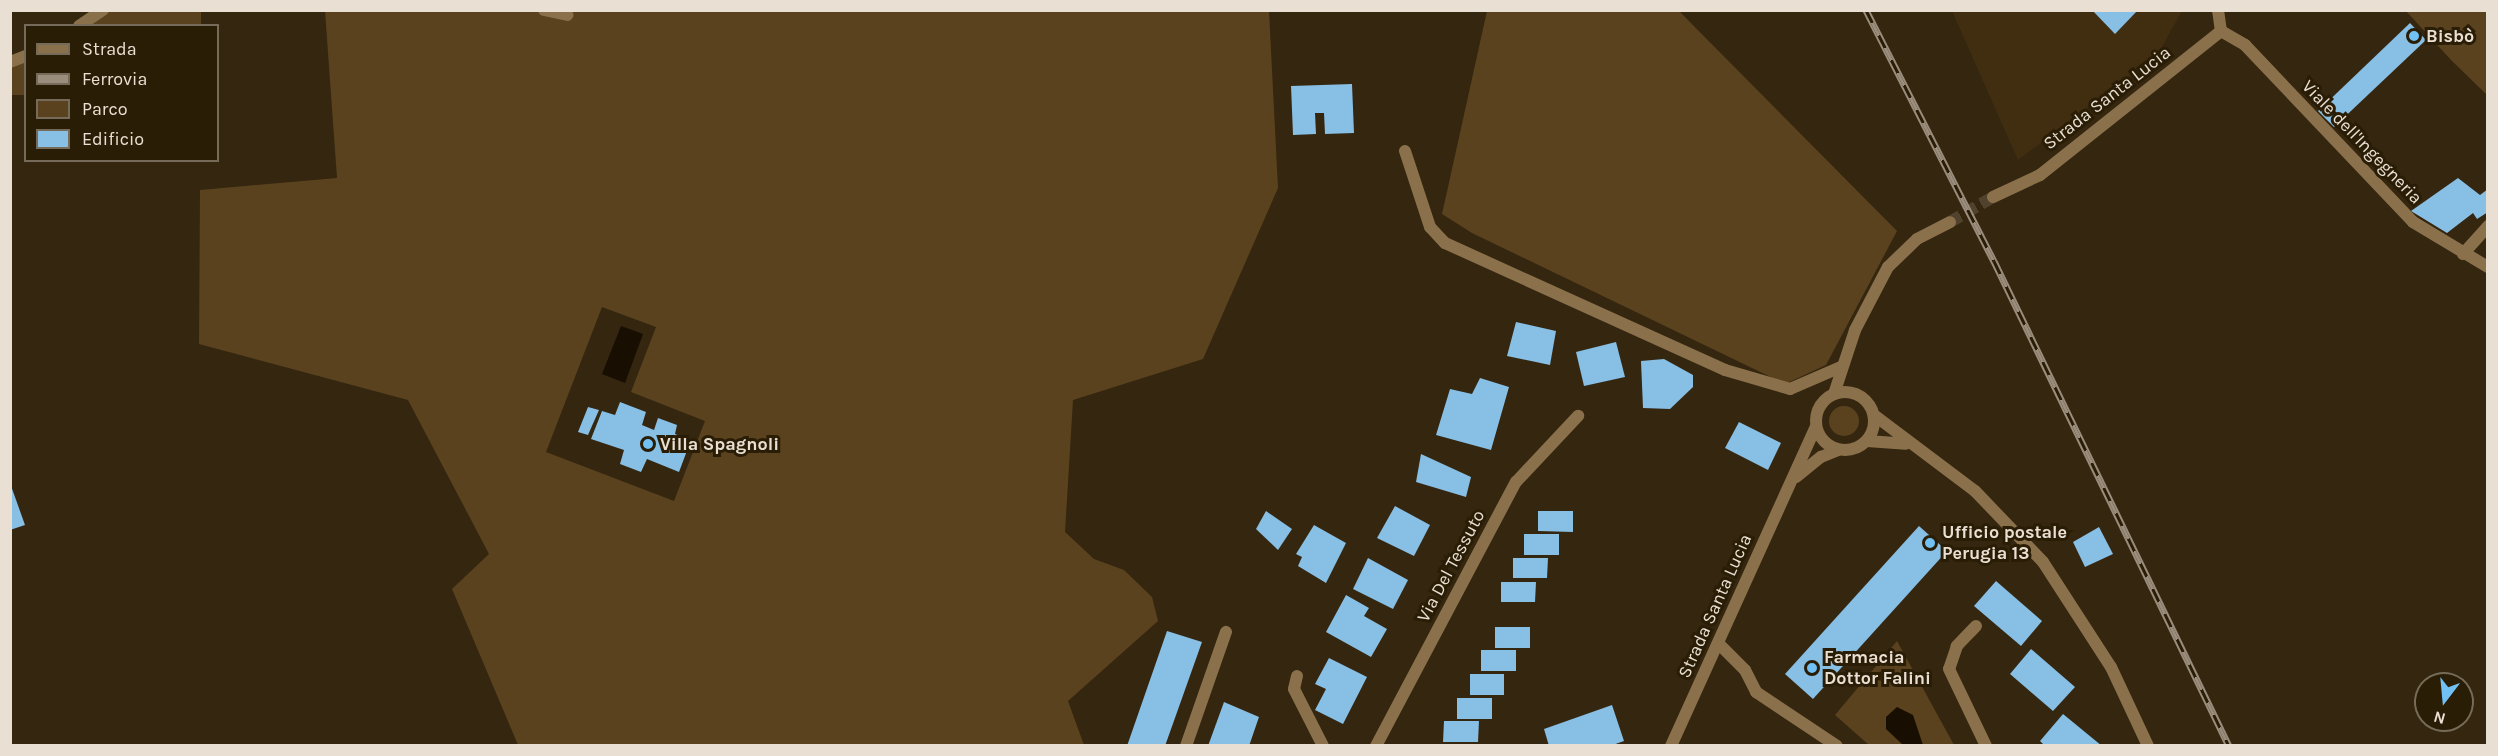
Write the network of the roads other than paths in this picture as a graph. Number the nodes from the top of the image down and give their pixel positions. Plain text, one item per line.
1 (103, 10) edge
2 (544, 10) edge
3 (2218, 10) edge
4 (567, 15) dead end
5 (82, 24) edge
6 (2221, 31) junction
7 (1405, 151) dead end
8 (1993, 197) tunnel mouth
9 (1950, 222) tunnel mouth
10 (2487, 226) edge
11 (2463, 254) junction
12 (2487, 267) edge
13 (1841, 368) junction
14 (1834, 394) junction
15 (1578, 416) dead end
16 (1874, 416) junction
17 (1816, 427) junction
18 (1867, 441) junction
19 (1910, 445) junction
20 (1838, 450) junction
21 (1791, 482) junction
22 (1977, 626) dead end
23 (1226, 632) dead end
24 (1719, 644) junction
25 (1297, 676) dead end
26 (1186, 746) edge
27 (1323, 746) edge
28 (1376, 746) edge
29 (1671, 746) edge
30 (1837, 746) edge
31 (1986, 746) edge
32 (2148, 746) edge

1 - 5 street
2 - 4 street
3 - 6 street
6 - 8 street, Strada Santa Lucia
6 - 11 street, Viale dell'Ingegneria
7 - 13 street
9 - 13 street
10 - 11 street
11 - 12 street, Viale dell'Ingegneria
13 - 14 street
14 - 16 street
14 - 17 street
15 - 28 street, Via Del Tessuto
16 - 18 street
16 - 19 street
17 - 20 street
17 - 21 street, Strada Santa Lucia
18 - 19 street
18 - 20 street
19 - 32 street
20 - 21 street, Strada Santa Lucia
21 - 24 street, Strada Santa Lucia
22 - 31 street
23 - 26 street
24 - 29 street, Strada Santa Lucia
24 - 30 street
25 - 27 street

